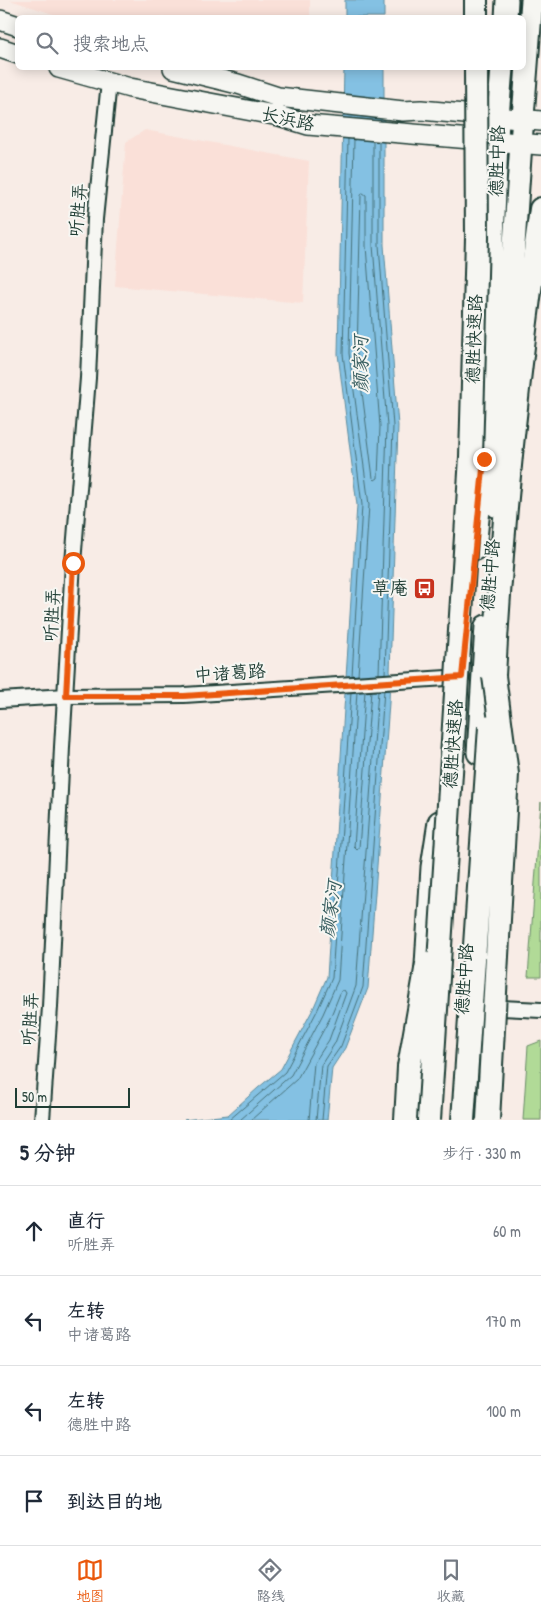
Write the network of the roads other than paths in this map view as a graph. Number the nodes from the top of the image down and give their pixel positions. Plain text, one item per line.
1 (476, 0) edge
2 (507, 0) edge
3 (532, 0) edge
4 (476, 15) edge
5 (506, 15) edge
6 (0, 20) edge
7 (15, 25) edge
8 (0, 48) edge
9 (15, 53) edge
10 (66, 70) edge
11 (181, 70) edge
12 (476, 70) edge
13 (502, 70) edge
14 (109, 82) junction
15 (498, 117) junction
16 (532, 120) edge
17 (498, 141) junction
18 (531, 144) edge
19 (541, 209) edge
20 (494, 676) junction
21 (462, 677) junction
22 (66, 696) junction
23 (0, 700) edge
24 (446, 849) junction
25 (462, 1006) junction
26 (541, 1010) edge
27 (43, 1114) edge
28 (406, 1120) edge
29 (416, 1120) edge
30 (430, 1120) edge
31 (455, 1120) edge
32 (463, 1120) edge
33 (488, 1120) edge

1 - 4 highway
2 - 5 main road
3 - 16 main road, 德胜中路
6 - 7 main road
8 - 9 main road
10 - 14 main road, 长浜路
11 - 15 main road, 长浜路
12 - 24 highway, 德胜快速路, bridge
13 - 15 main road, 德胜中路
14 - 17 main road, 长浜路
14 - 22 street, 听胜弄
15 - 16 main road, 长浜路
15 - 17 main road, 德胜中路
16 - 18 main road, 德胜中路
17 - 18 main road, 长浜路
17 - 21 main road, 德胜中路
18 - 25 main road, 德胜中路
19 - 20 highway, 德胜快速路
20 - 32 highway, 德胜快速路, bridge
20 - 33 highway, bridge
21 - 22 street, 中诸葛路
21 - 29 main road, 德胜中路
22 - 23 street, 中诸葛路
22 - 27 street, 听胜弄
24 - 28 highway, bridge
24 - 30 highway, 德胜快速路, bridge
25 - 26 street
25 - 31 main road, 德胜中路

